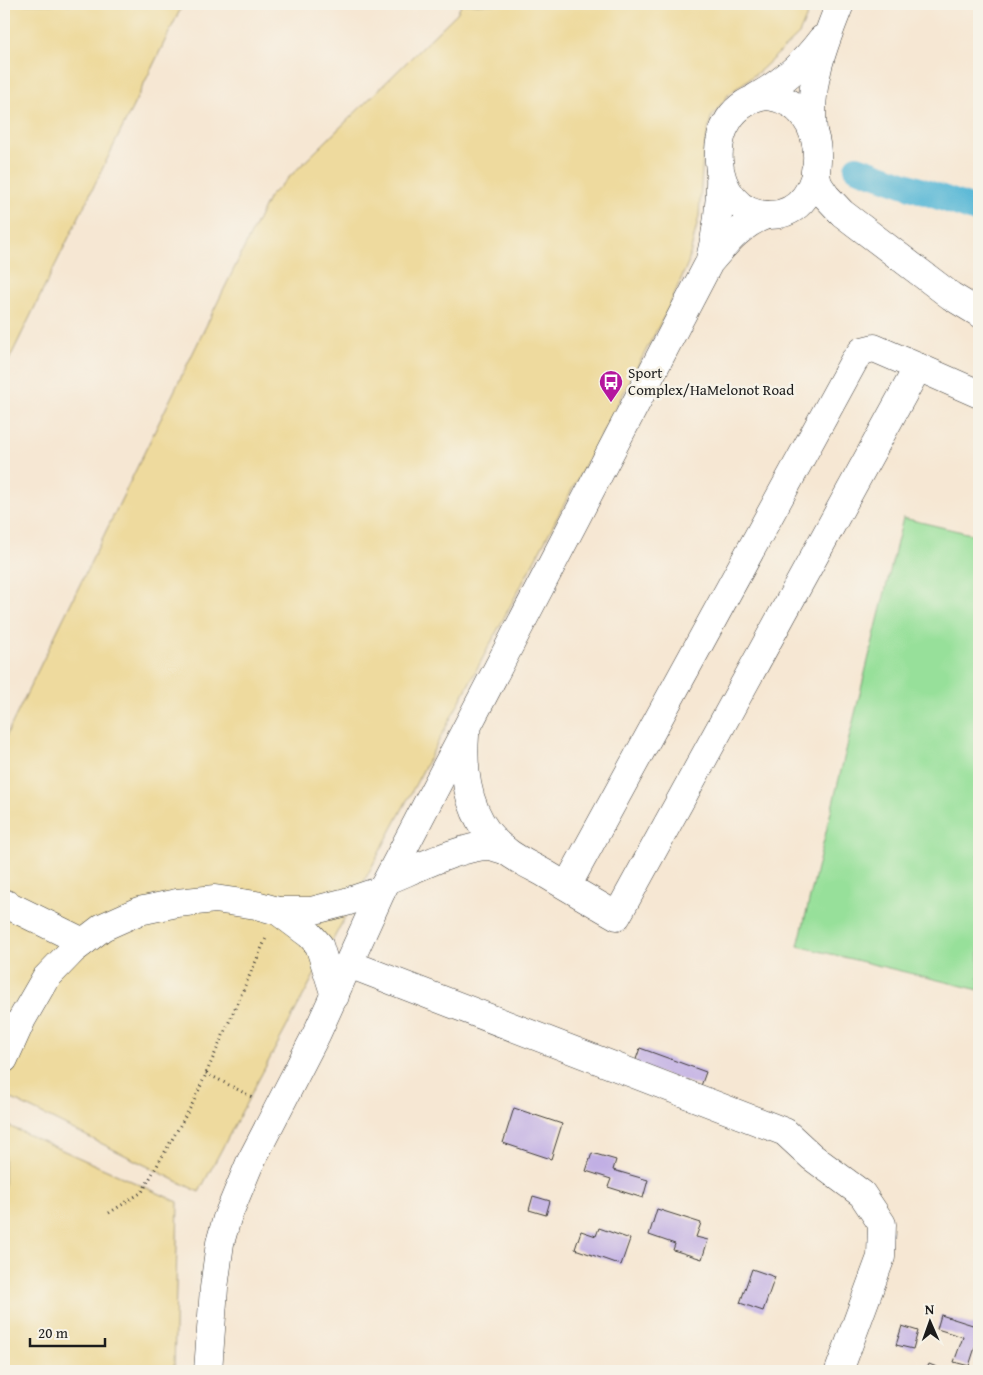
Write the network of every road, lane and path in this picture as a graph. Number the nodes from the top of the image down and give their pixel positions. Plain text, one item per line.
1 (836, 14) edge
2 (756, 98) junction
3 (812, 131) junction
4 (720, 169) junction
5 (815, 171) junction
6 (797, 205) junction
7 (842, 212) junction
8 (766, 215) junction
9 (710, 262) junction
10 (979, 313) edge
11 (918, 367) junction
12 (979, 394) edge
13 (465, 732) junction
14 (505, 850) junction
15 (385, 885) junction
16 (566, 886) junction
17 (4, 903) edge
18 (278, 912) junction
19 (83, 942) junction
20 (349, 964) junction
21 (335, 996) junction
22 (4, 1059) edge
23 (206, 1073) junction
24 (262, 1102) dead end
25 (109, 1213) dead end
26 (208, 1371) edge
27 (839, 1371) edge

1 - 2 street
1 - 3 street
2 - 3 street
2 - 4 street
3 - 5 street
4 - 8 street
4 - 9 street
5 - 6 street
5 - 7 street
6 - 7 street
6 - 8 street
7 - 10 street
8 - 9 street
9 - 13 street
11 - 12 street
11 - 16 street
11 - 16 street
13 - 14 street
13 - 15 street
14 - 15 street
14 - 16 street
15 - 18 street
15 - 20 street
17 - 19 street
18 - 19 street
18 - 21 street
18 - 23 path
19 - 22 street
20 - 21 street
20 - 27 street
21 - 26 street
23 - 24 path
23 - 25 path

